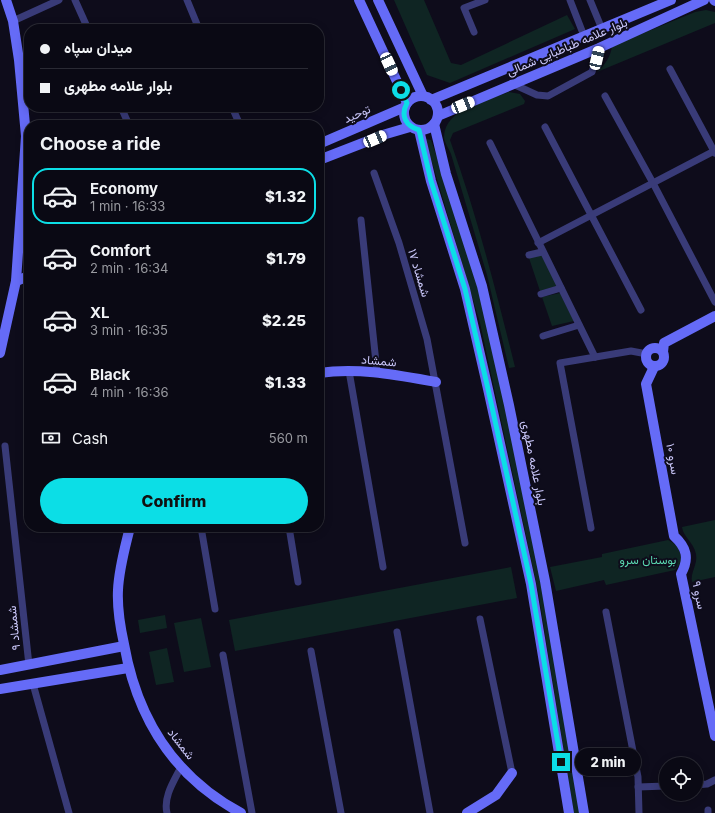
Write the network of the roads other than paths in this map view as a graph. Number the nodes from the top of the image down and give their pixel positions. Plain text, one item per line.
1 (6, 0) edge
2 (59, 0) edge
3 (75, 0) edge
4 (187, 0) edge
5 (359, 0) edge
6 (378, 0) edge
7 (485, 0) edge
8 (570, 0) edge
9 (590, 0) edge
10 (671, 0) edge
11 (704, 0) edge
12 (13, 22) junction
13 (86, 24) edge
14 (197, 24) edge
15 (602, 29) junction
16 (474, 32) dead end
17 (584, 36) junction
18 (599, 48) junction
19 (670, 69) dead end
20 (513, 84) junction
21 (605, 96) dead end
22 (427, 98) junction
23 (24, 105) edge
24 (406, 105) junction
25 (436, 120) junction
26 (545, 127) dead end
27 (415, 129) junction
28 (324, 142) edge
29 (490, 143) dead end
30 (714, 152) edge
31 (324, 158) edge
32 (24, 165) edge
33 (374, 173) dead end
34 (653, 183) junction
35 (592, 214) junction
36 (361, 220) dead end
37 (538, 243) junction
38 (542, 252) junction
39 (529, 255) dead end
40 (24, 278) edge
41 (16, 281) junction
42 (561, 288) junction
43 (541, 294) dead end
44 (715, 302) edge
45 (641, 310) dead end
46 (715, 316) edge
47 (579, 325) junction
48 (543, 336) dead end
49 (663, 352) junction
50 (0, 354) edge
51 (647, 354) junction
52 (595, 357) junction
53 (654, 366) junction
54 (349, 371) junction
55 (377, 372) junction
56 (324, 373) edge
57 (436, 382) junction
58 (5, 446) dead end
59 (591, 528) dead end
60 (129, 532) edge
61 (202, 532) edge
62 (290, 532) edge
63 (465, 543) dead end
64 (687, 554) joint
65 (383, 567) dead end
66 (298, 582) dead end
67 (215, 609) dead end
68 (606, 612) dead end
69 (480, 619) dead end
70 (397, 632) dead end
71 (124, 646) junction
72 (311, 651) dead end
73 (223, 655) dead end
74 (29, 665) junction
75 (128, 668) junction
76 (0, 670) edge
77 (33, 684) junction
78 (0, 689) edge
79 (715, 736) edge
80 (181, 767) junction
81 (512, 773) joint
82 (715, 780) edge
83 (703, 784) edge
84 (659, 786) edge
85 (638, 787) junction
86 (69, 813) edge
87 (167, 813) edge
88 (241, 813) edge
89 (252, 813) edge
90 (341, 813) edge
91 (430, 813) edge
92 (467, 813) edge
93 (569, 813) edge
94 (584, 813) edge
95 (639, 813) edge

1 - 12 main road
2 - 12 street
3 - 13 street
4 - 14 street
5 - 24 main road
6 - 22 main road
7 - 16 street
8 - 17 street
9 - 15 street
10 - 15 main road, بلوار علامه طباطبایی شمالی
11 - 18 main road, بلوار علامه طباطبایی شمالی
12 - 23 main road
15 - 17 main road, بلوار علامه طباطبایی شمالی
17 - 22 main road, بلوار علامه طباطبایی شمالی
18 - 20 main road, بلوار علامه طباطبایی شمالی
18 - 20 street
19 - 30 street
20 - 25 main road, بلوار علامه طباطبایی شمالی
21 - 34 street
22 - 24 main road
22 - 25 main road
24 - 27 main road
24 - 28 main road, توحید
25 - 27 main road
25 - 94 main road, بلوار علامه مطهری
26 - 35 street
27 - 31 main road
27 - 93 main road
29 - 37 street
30 - 34 street
32 - 41 main road
33 - 57 street, شمشاد ۱۷
34 - 35 street
34 - 44 street
35 - 37 street
35 - 45 street
36 - 55 street
37 - 38 street
38 - 39 street
38 - 42 street
40 - 41 main road
41 - 50 main road
42 - 43 street
42 - 47 street
46 - 49 main road
47 - 48 street
47 - 52 street
49 - 51 main road
49 - 53 main road
51 - 52 street
51 - 53 main road
52 - 59 street
53 - 64 main road, سرو ۱۰
54 - 55 main road, شمشاد
54 - 56 main road, شمشاد
54 - 65 street
55 - 57 main road, شمشاد
57 - 63 street, شمشاد ۱۷
58 - 74 street, شمشاد ۹
60 - 71 main road, شمشاد
61 - 67 street
62 - 66 street
64 - 79 main road, سرو ۹
68 - 85 street
69 - 81 street
70 - 91 street
71 - 74 main road
71 - 75 main road, شمشاد
72 - 90 street
73 - 89 street
74 - 76 main road
75 - 77 main road
75 - 80 main road, شمشاد
77 - 78 main road
77 - 86 street
80 - 87 street
80 - 88 main road, شمشاد
81 - 92 main road
82 - 83 street
84 - 85 street
85 - 95 street

